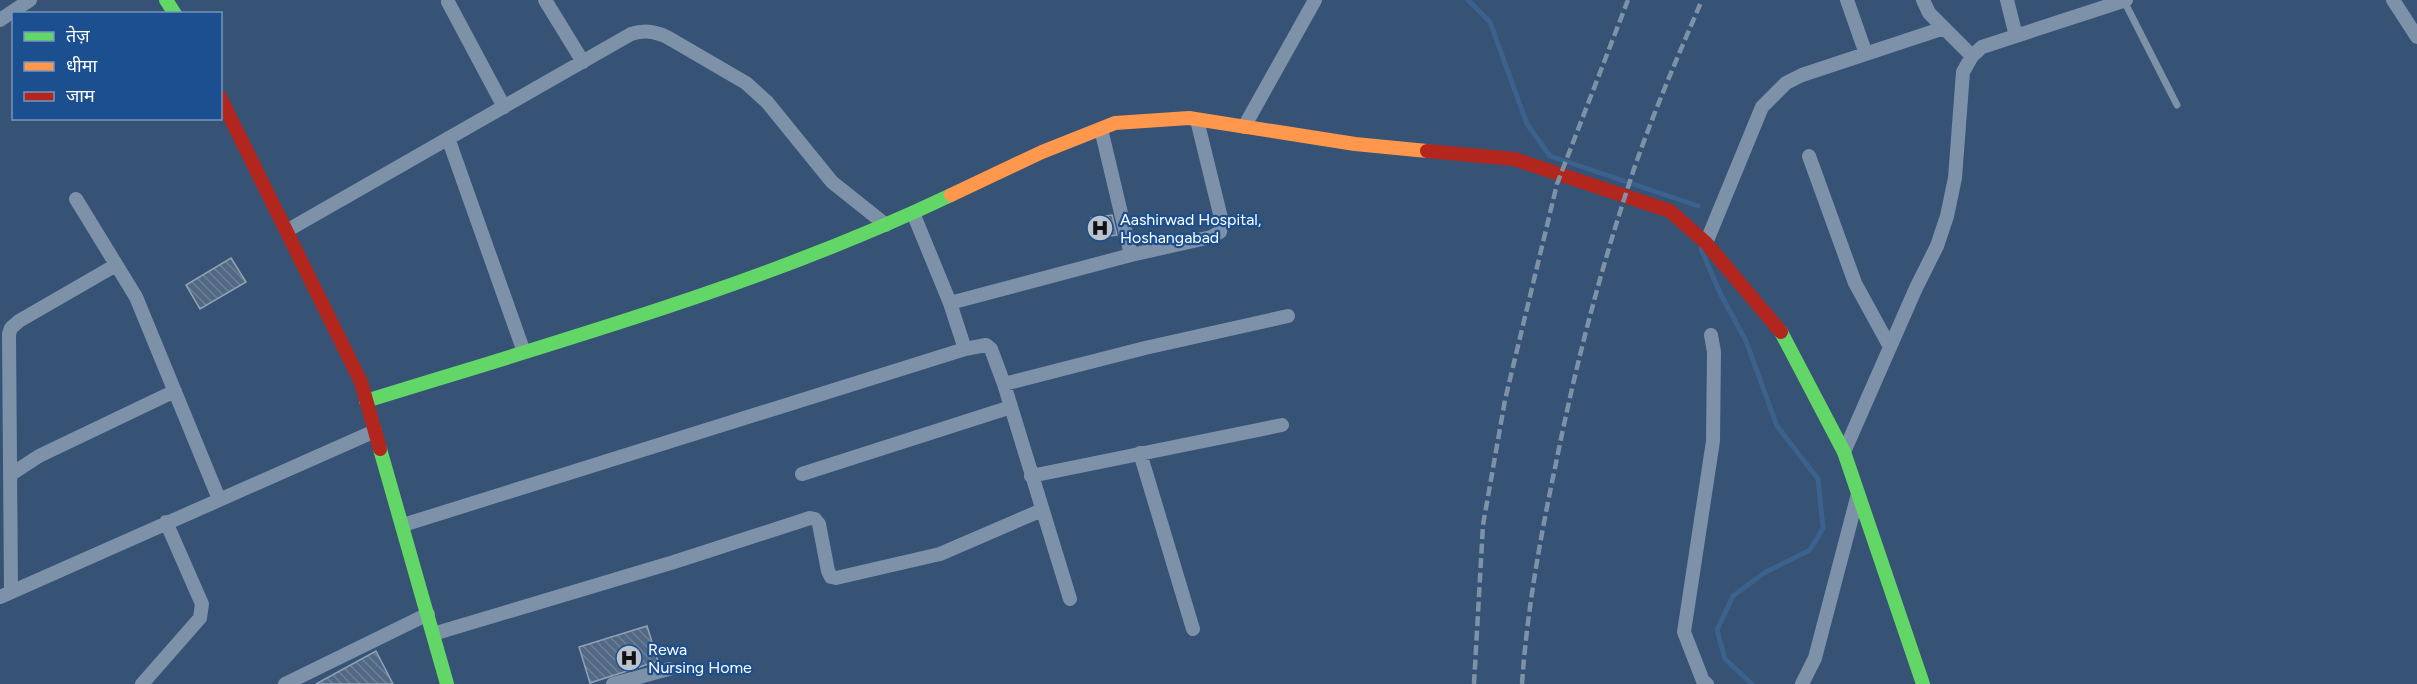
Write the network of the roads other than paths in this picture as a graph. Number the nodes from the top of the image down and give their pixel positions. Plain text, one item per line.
1 (30, 0) edge
2 (545, 0) edge
3 (1315, 0) edge
4 (1847, 0) edge
5 (1923, 0) edge
6 (2007, 0) edge
7 (2125, 0) edge
8 (2393, 0) edge
9 (448, 2) dead end
10 (0, 20) edge
11 (1944, 28) junction
12 (2016, 36) junction
13 (2417, 37) edge
14 (1866, 54) junction
15 (1972, 56) junction
16 (583, 62) junction
17 (222, 101) edge
18 (2178, 105) dead end
19 (504, 107) junction
20 (1197, 120) junction
21 (1244, 127) junction
22 (1101, 129) junction
23 (448, 138) junction
24 (1809, 156) dead end
25 (76, 200) dead end
26 (913, 213) junction
27 (886, 225) junction
28 (288, 230) junction
29 (1706, 243) junction
30 (1131, 255) junction
31 (116, 265) junction
32 (950, 303) junction
33 (1288, 316) dead end
34 (1711, 335) dead end
35 (1890, 347) junction
36 (965, 349) junction
37 (525, 352) junction
38 (1004, 384) junction
39 (175, 391) junction
40 (366, 401) junction
41 (1011, 406) junction
42 (1282, 425) dead end
43 (375, 430) junction
44 (1844, 452) junction
45 (1140, 453) junction
46 (802, 474) dead end
47 (10, 475) junction
48 (1031, 476) junction
49 (1858, 493) junction
50 (219, 499) junction
51 (1042, 510) junction
52 (166, 522) junction
53 (403, 525) junction
54 (5, 594) edge
55 (1070, 599) dead end
56 (428, 614) junction
57 (1194, 629) dead end
58 (433, 634) junction
59 (669, 669) dead end
60 (142, 684) edge
61 (285, 684) edge
62 (447, 684) edge
63 (612, 684) edge
64 (1707, 684) edge
65 (1802, 684) edge
66 (1923, 684) edge

1 - 10 street
2 - 16 street
3 - 21 street
4 - 14 street
5 - 11 street
6 - 12 street
7 - 12 street
7 - 18 lane
8 - 13 street
9 - 19 street
11 - 14 street
11 - 15 street
12 - 15 street
14 - 29 street
15 - 35 street
16 - 19 street
16 - 27 street
17 - 28 street
19 - 23 street
20 - 21 street
20 - 22 street
20 - 30 street
21 - 29 street
22 - 26 street
22 - 30 street
23 - 28 street
23 - 37 street
24 - 35 street
25 - 31 street
26 - 27 street
26 - 32 street
27 - 37 street
28 - 40 street
29 - 44 street
30 - 32 street
31 - 39 street
31 - 47 street
32 - 36 street
33 - 38 street
34 - 64 street
35 - 44 street
36 - 38 street
36 - 53 street
37 - 40 street
38 - 41 street
39 - 47 street
39 - 50 street
40 - 43 street
41 - 46 street
41 - 48 street
42 - 45 street
43 - 50 street
43 - 53 street
44 - 49 street
45 - 48 street
45 - 57 street
47 - 54 street
48 - 51 street
49 - 65 street
49 - 66 street
50 - 52 street
51 - 55 street
51 - 58 street
52 - 54 street
52 - 60 street
53 - 56 street
56 - 58 street
56 - 61 street
58 - 62 street
59 - 63 street

